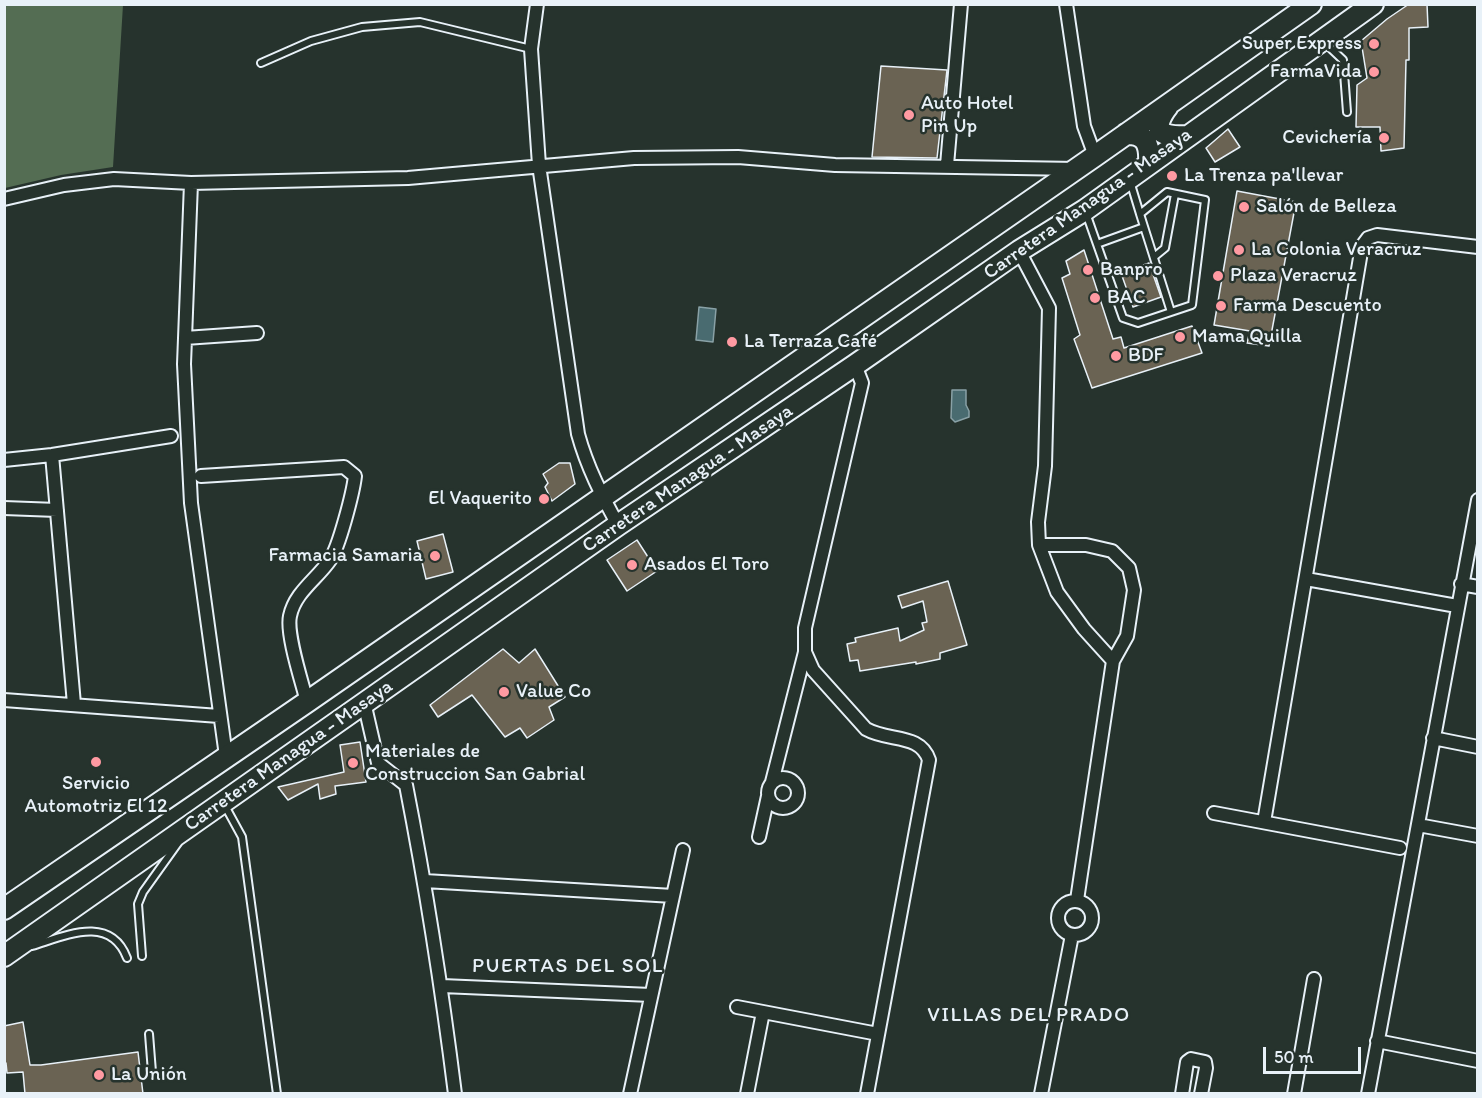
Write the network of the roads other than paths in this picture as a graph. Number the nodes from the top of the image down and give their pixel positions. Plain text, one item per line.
1 (537, 4) edge
2 (961, 4) edge
3 (1066, 4) edge
4 (1311, 4) edge
5 (1373, 4) edge
6 (1322, 40) junction
7 (531, 49) junction
8 (261, 63) dead end
9 (1172, 101) junction
10 (1347, 112) dead end
11 (1126, 134) junction
12 (1186, 136) junction
13 (1095, 156) junction
14 (1149, 163) junction
15 (539, 165) junction
16 (947, 165) junction
17 (1077, 169) junction
18 (1130, 178) junction
19 (191, 183) junction
20 (1175, 194) junction
21 (4, 199) edge
22 (1085, 210) junction
23 (1140, 214) junction
24 (1144, 227) junction
25 (1097, 244) junction
26 (1478, 247) edge
27 (1019, 251) junction
28 (1154, 257) junction
29 (1171, 312) junction
30 (258, 333) dead end
31 (185, 338) junction
32 (855, 365) junction
33 (171, 436) dead end
34 (52, 455) junction
35 (4, 460) edge
36 (201, 476) dead end
37 (602, 496) junction
38 (1478, 500) edge
39 (4, 508) edge
40 (57, 510) junction
41 (618, 525) junction
42 (1039, 545) junction
43 (1306, 579) junction
44 (1461, 584) junction
45 (1478, 587) edge
46 (1457, 606) junction
47 (805, 652) junction
48 (1113, 660) junction
49 (313, 698) junction
50 (4, 700) edge
51 (364, 702) junction
52 (74, 704) junction
53 (219, 716) junction
54 (284, 718) junction
55 (333, 723) junction
56 (1433, 738) junction
57 (309, 740) junction
58 (1478, 747) edge
59 (226, 756) junction
60 (772, 783) junction
61 (768, 796) junction
62 (223, 802) junction
63 (1214, 813) dead end
64 (1264, 822) junction
65 (1418, 825) junction
66 (191, 826) junction
67 (1478, 836) edge
68 (759, 837) dead end
69 (1400, 849) dead end
70 (683, 850) dead end
71 (424, 880) junction
72 (673, 896) junction
73 (1077, 900) junction
74 (4, 909) edge
75 (1072, 935) junction
76 (8, 954) edge
77 (142, 956) dead end
78 (127, 958) dead end
79 (1314, 979) dead end
80 (442, 986) junction
81 (651, 995) junction
82 (737, 1006) dead end
83 (763, 1012) junction
84 (149, 1034) dead end
85 (878, 1034) junction
86 (1377, 1041) junction
87 (1478, 1061) edge
88 (152, 1072) dead end
89 (277, 1094) edge
90 (455, 1094) edge
91 (630, 1094) edge
92 (747, 1094) edge
93 (867, 1094) edge
94 (1041, 1094) edge
95 (1182, 1094) edge
96 (1200, 1094) edge
97 (1294, 1094) edge
98 (1368, 1094) edge

1 - 7 street
2 - 16 street
3 - 13 street
4 - 9 highway, Carretera Managua - Masaya
5 - 6 highway, Carretera Managua - Masaya
6 - 10 lane
6 - 12 highway, Carretera Managua - Masaya
7 - 8 lane
7 - 15 street
9 - 11 highway, Carretera Managua - Masaya
9 - 12 highway
11 - 13 highway, Carretera Managua - Masaya
11 - 14 highway
12 - 14 highway, Carretera Managua - Masaya
13 - 17 highway, Carretera Managua - Masaya
14 - 18 highway, Carretera Managua - Masaya
15 - 16 street
15 - 19 street
15 - 37 street
16 - 17 street
17 - 37 highway, Carretera Managua - Masaya
18 - 22 highway, Carretera Managua - Masaya
18 - 23 lane
19 - 21 street
19 - 31 street
20 - 23 lane
20 - 28 lane
20 - 29 lane
22 - 25 lane
22 - 27 highway, Carretera Managua - Masaya
23 - 24 lane
24 - 25 lane
24 - 28 lane
25 - 29 lane
26 - 43 street
27 - 32 highway, Carretera Managua - Masaya
27 - 42 street
28 - 29 lane
30 - 31 street
31 - 53 street
32 - 41 highway, Carretera Managua - Masaya
32 - 47 street
33 - 34 street
34 - 35 street
34 - 40 street
36 - 49 street
37 - 41 street
37 - 49 highway, Carretera Managua - Masaya
38 - 44 street
39 - 40 street
40 - 52 street
41 - 51 highway, Carretera Managua - Masaya
42 - 48 street
42 - 48 street
43 - 46 street
43 - 64 street
44 - 45 street
44 - 46 street
46 - 56 street
47 - 60 street
47 - 85 street
48 - 73 street
49 - 54 highway, Carretera Managua - Masaya
49 - 55 highway
50 - 52 street
51 - 55 highway, Carretera Managua - Masaya
51 - 71 street
52 - 53 street
53 - 59 street
54 - 57 highway
54 - 59 highway, Carretera Managua - Masaya
55 - 57 highway, Carretera Managua - Masaya
56 - 58 street
56 - 65 street
57 - 62 highway, Carretera Managua - Masaya
59 - 74 highway, Carretera Managua - Masaya
60 - 61 street
60 - 61 street
61 - 68 street
62 - 66 highway, Carretera Managua - Masaya
62 - 89 lane
63 - 64 street
64 - 69 street
65 - 67 street
65 - 86 street
66 - 76 highway, Carretera Managua - Masaya
66 - 77 lane
70 - 72 street
71 - 72 street
71 - 80 street
72 - 81 street
73 - 75 street
73 - 75 street
75 - 94 street
76 - 78 lane
79 - 97 street
80 - 81 street
80 - 90 street
81 - 91 street
82 - 83 street
83 - 85 street
83 - 92 street
84 - 88 lane
85 - 93 street
86 - 87 street
86 - 98 street
95 - 96 street

